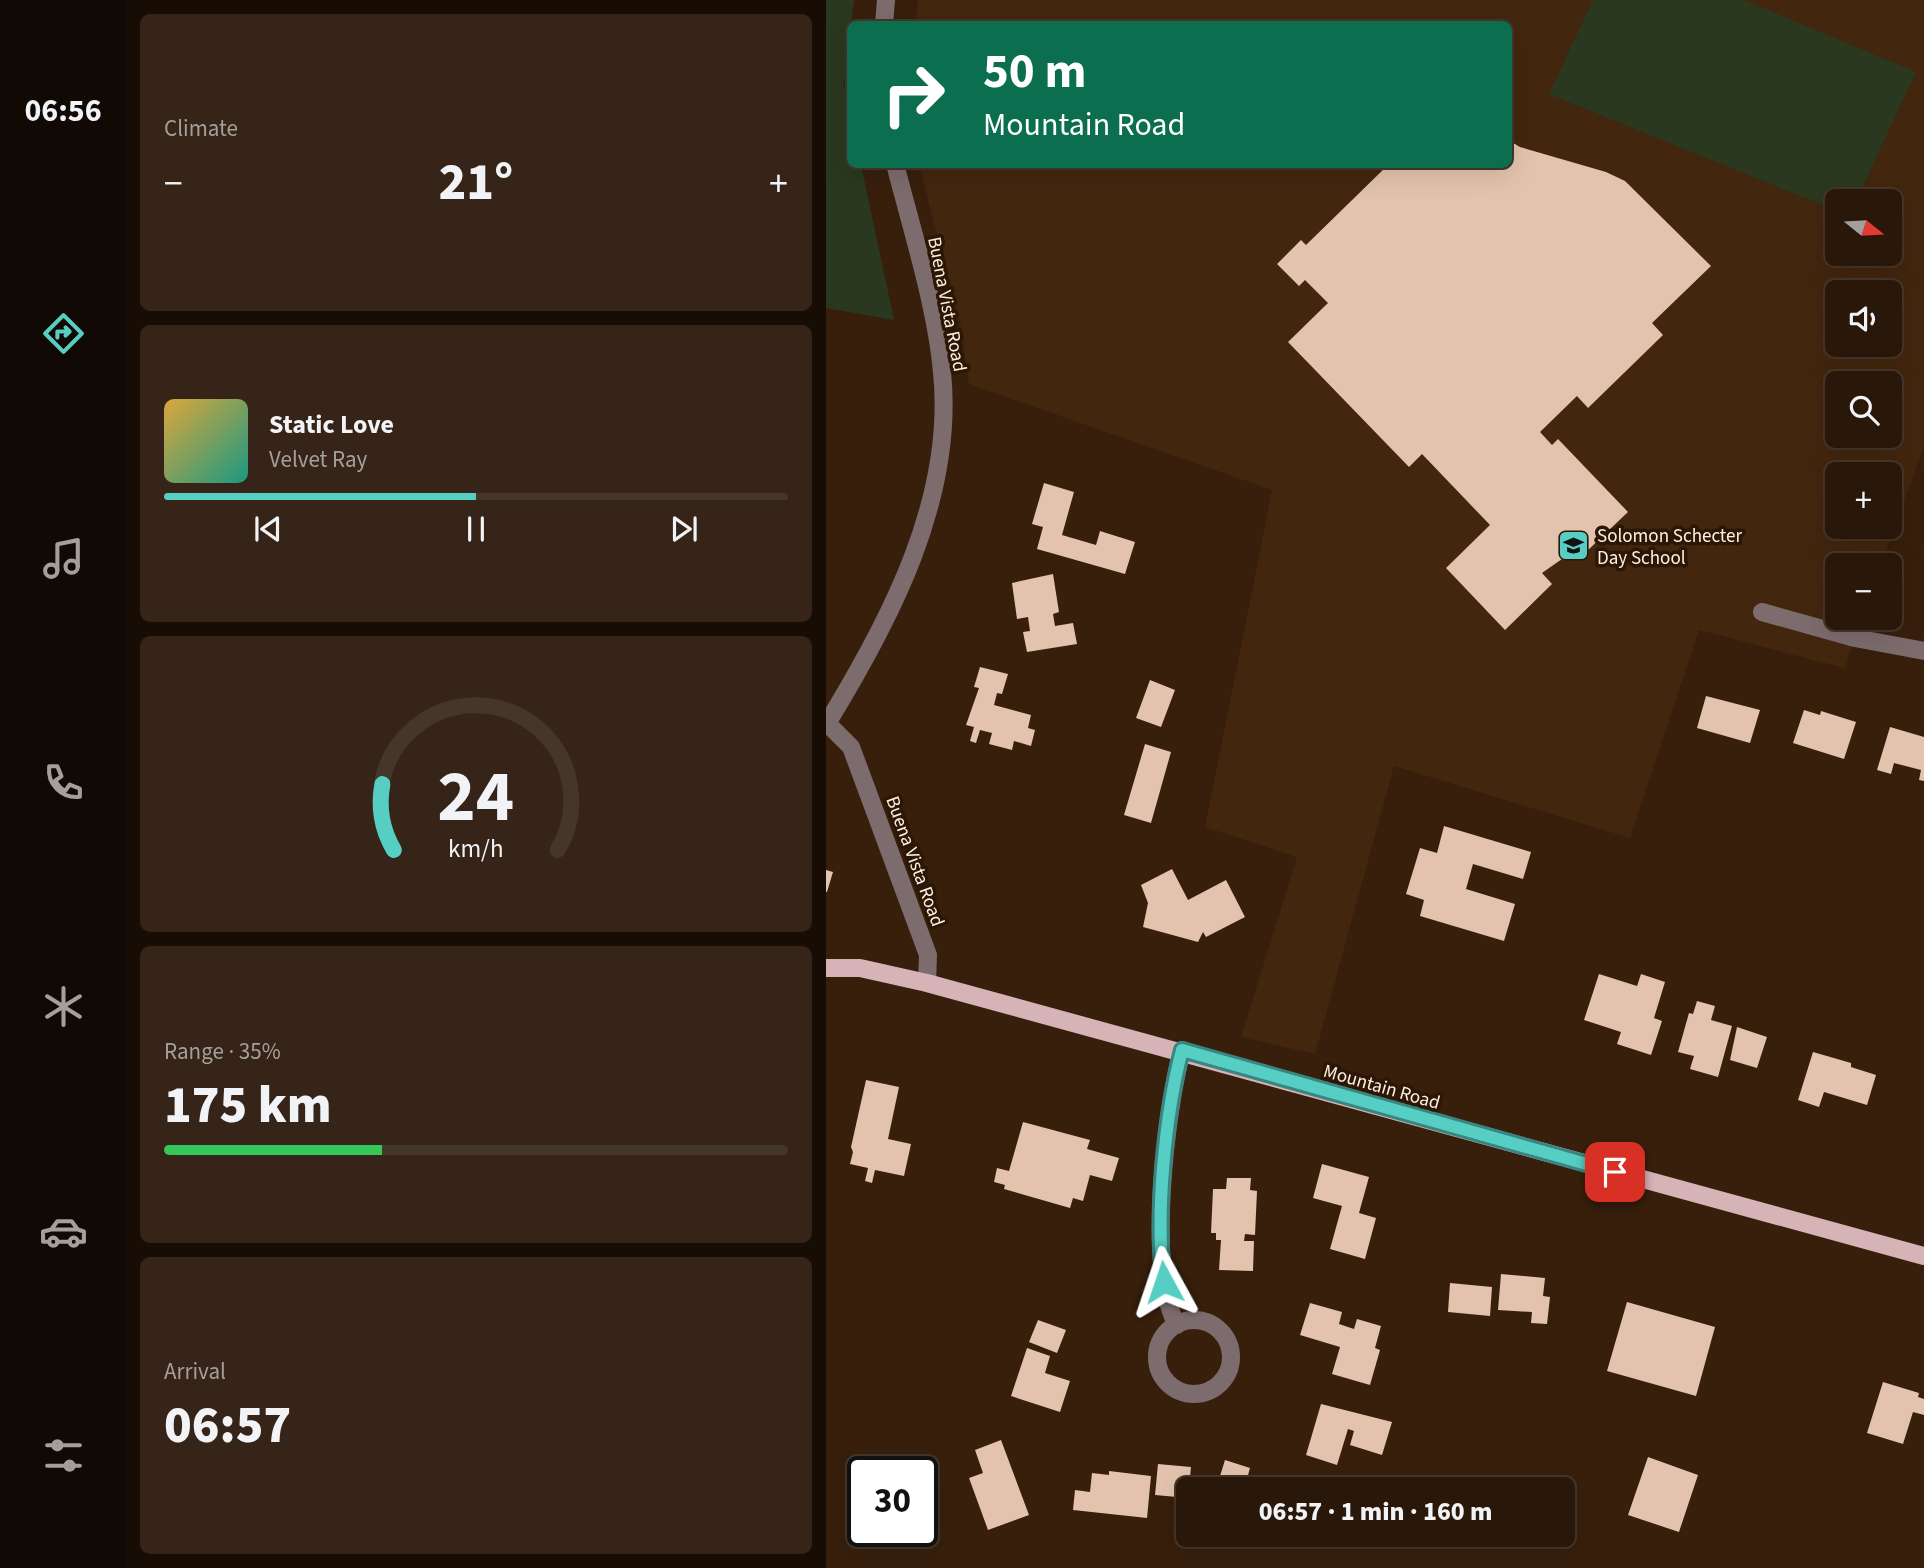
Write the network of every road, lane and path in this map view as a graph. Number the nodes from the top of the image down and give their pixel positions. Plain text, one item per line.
1 (886, 0) edge
2 (884, 21) edge
3 (896, 168) edge
4 (1762, 612) dead end
5 (1924, 651) edge
6 (827, 724) edge
7 (826, 968) edge
8 (927, 983) junction
9 (1182, 1050) junction
10 (1924, 1256) edge
11 (1177, 1325) junction

1 - 2 street
3 - 6 street, Buena Vista Road
4 - 5 street
6 - 8 street, Buena Vista Road
7 - 8 main road, Mountain Road
8 - 9 main road, Mountain Road
9 - 10 main road, Mountain Road
9 - 11 street
11 - 11 street

